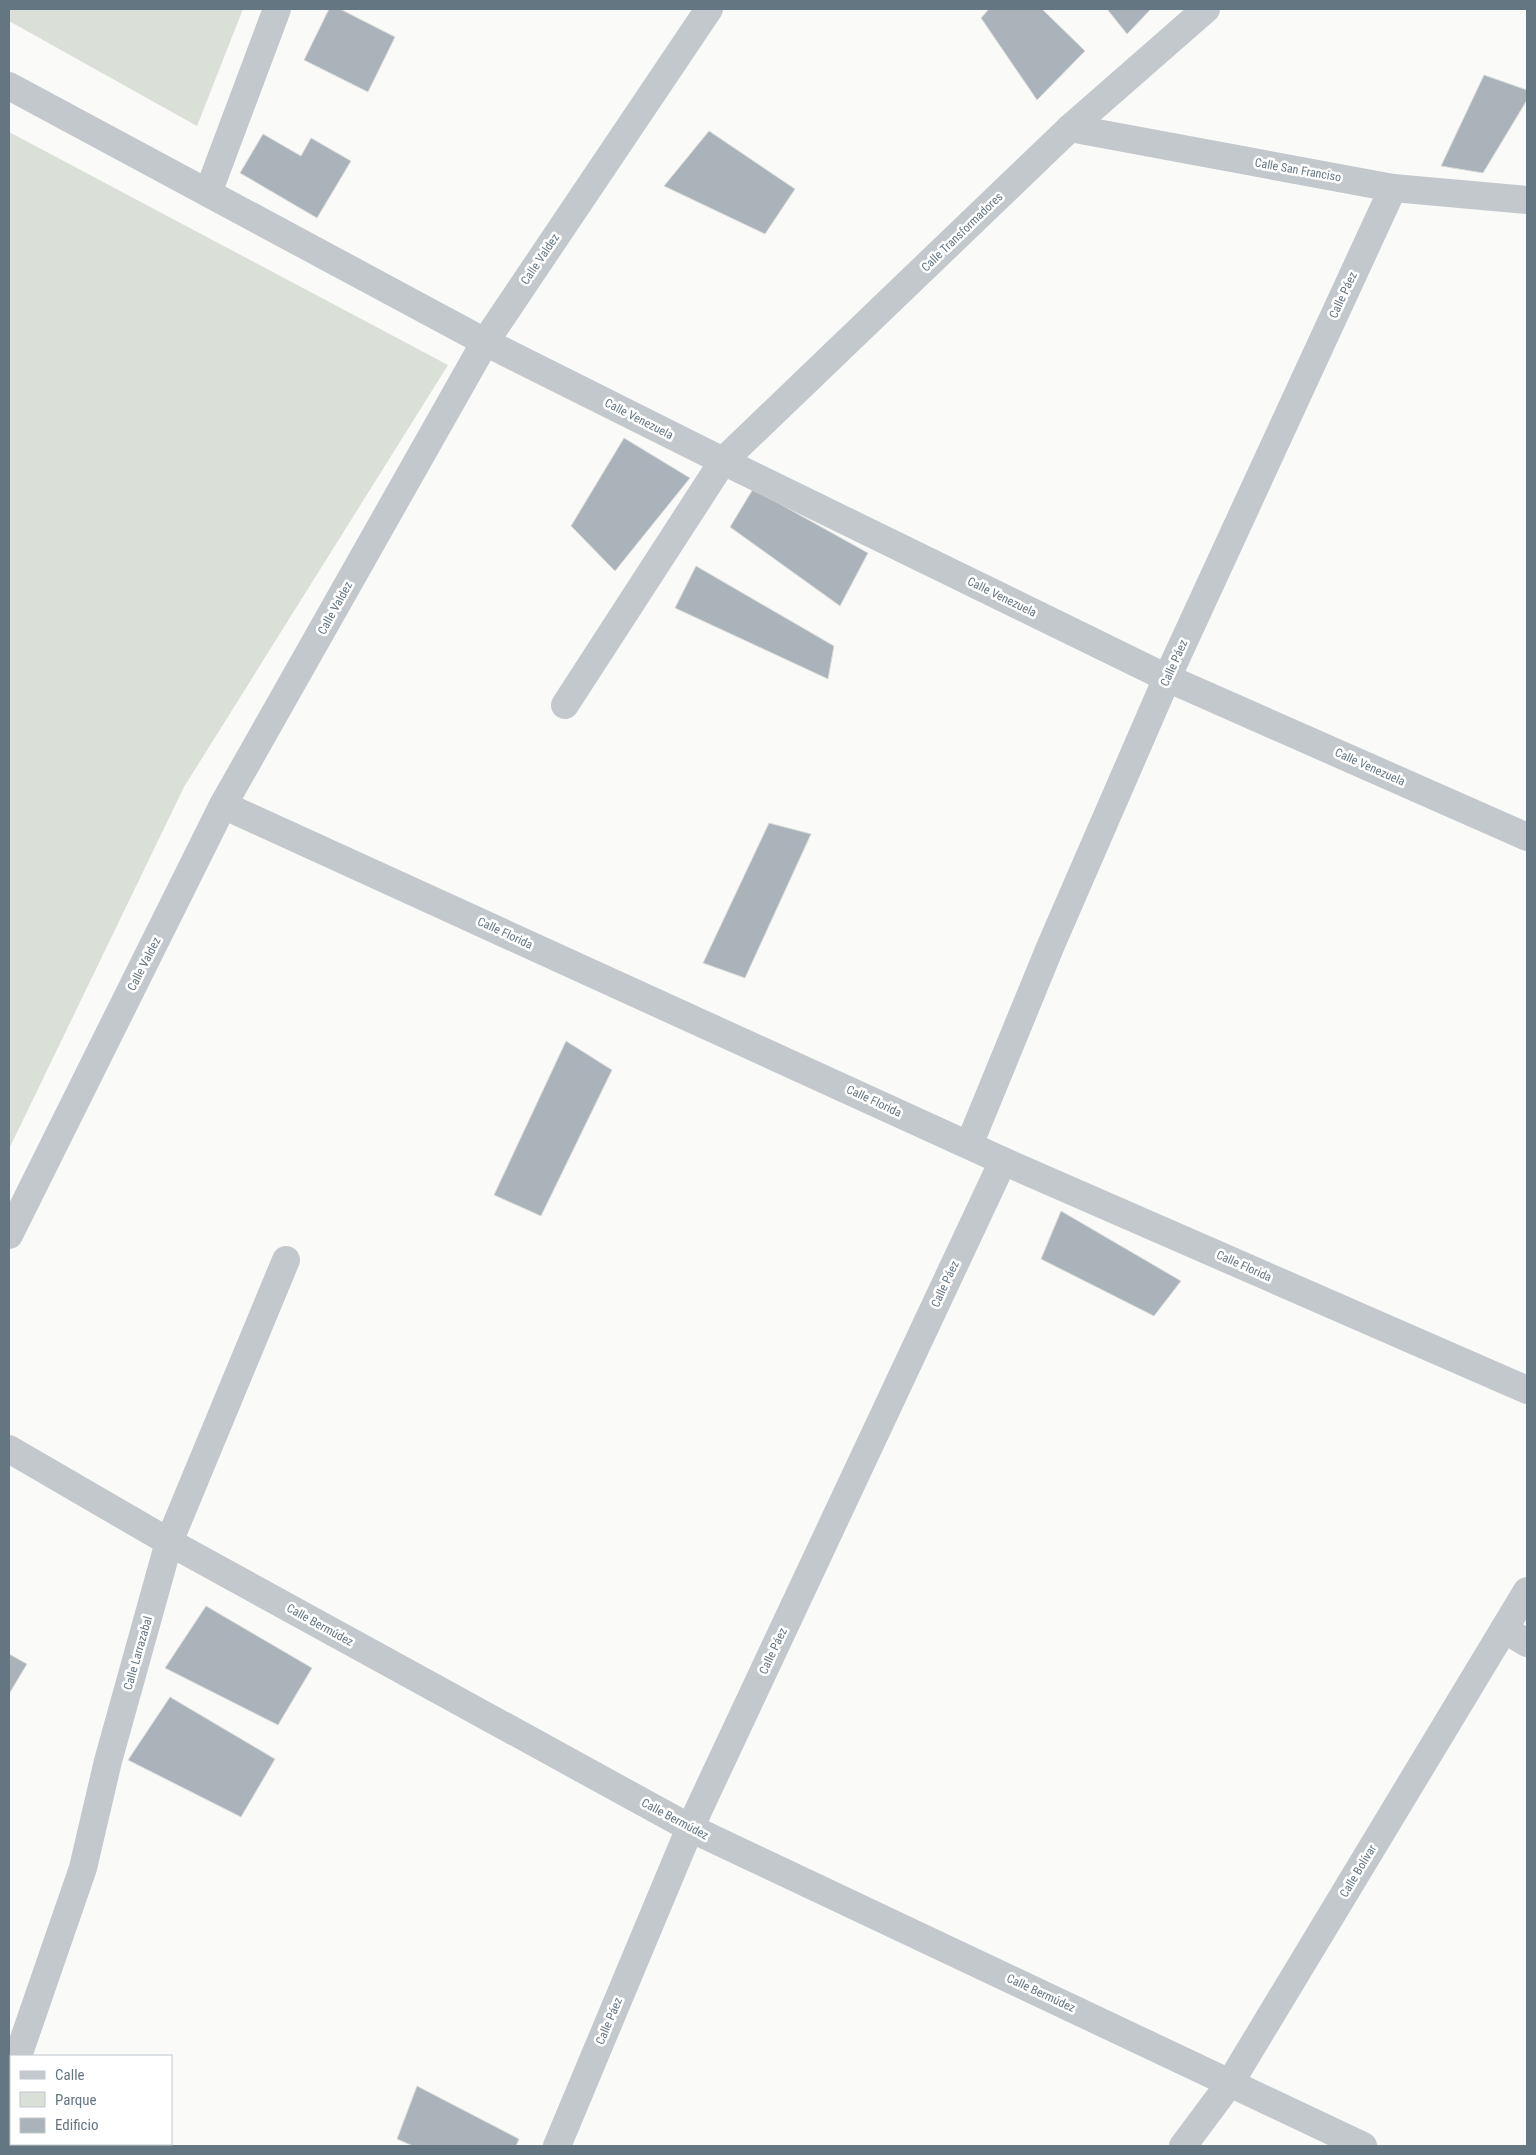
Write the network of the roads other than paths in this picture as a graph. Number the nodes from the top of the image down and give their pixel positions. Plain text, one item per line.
1 (277, 9) edge
2 (709, 9) edge
3 (1206, 9) edge
4 (9, 86) edge
5 (1070, 128) junction
6 (1393, 188) junction
7 (208, 193) junction
8 (1527, 200) edge
9 (485, 342) junction
10 (723, 461) junction
11 (1168, 678) junction
12 (565, 705) dead end
13 (223, 805) junction
14 (1527, 837) edge
15 (969, 1145) junction
16 (1003, 1161) junction
17 (9, 1235) edge
18 (286, 1260) dead end
19 (1527, 1390) edge
20 (9, 1449) edge
21 (169, 1542) junction
22 (1527, 1591) edge
23 (1504, 1629) junction
24 (1527, 1643) edge
25 (690, 1828) junction
26 (18, 2055) edge
27 (1230, 2082) junction
28 (557, 2146) edge
29 (1183, 2146) edge
30 (1363, 2146) edge

1 - 7 street
2 - 9 street, Calle Valdez
3 - 5 street, Calle Transformadores
4 - 7 street, Calle Venezuela
5 - 6 street, Calle San Franciso
5 - 10 street, Calle Transformadores
6 - 8 street, Calle San Franciso
6 - 11 street, Calle Páez
7 - 9 street, Calle Venezuela
9 - 10 street, Calle Venezuela
9 - 13 street, Calle Valdez
10 - 11 street, Calle Venezuela
10 - 12 street, Calle Transformadores
11 - 14 street, Calle Venezuela
11 - 15 street, Calle Páez
13 - 15 street, Calle Florida
13 - 17 street, Calle Valdez
15 - 16 street, Calle Florida
16 - 19 street, Calle Florida
16 - 25 street, Calle Páez
18 - 21 street, Calle Larrazabal
20 - 21 street, Calle Bermúdez
21 - 25 street, Calle Bermúdez
21 - 26 street, Calle Larrazabal
22 - 23 street, Calle Bolívar
23 - 24 street
23 - 27 street, Calle Bolívar
25 - 27 street, Calle Bermúdez
25 - 28 street, Calle Páez
27 - 29 street, Calle Bolívar
27 - 30 street, Calle Bermúdez

